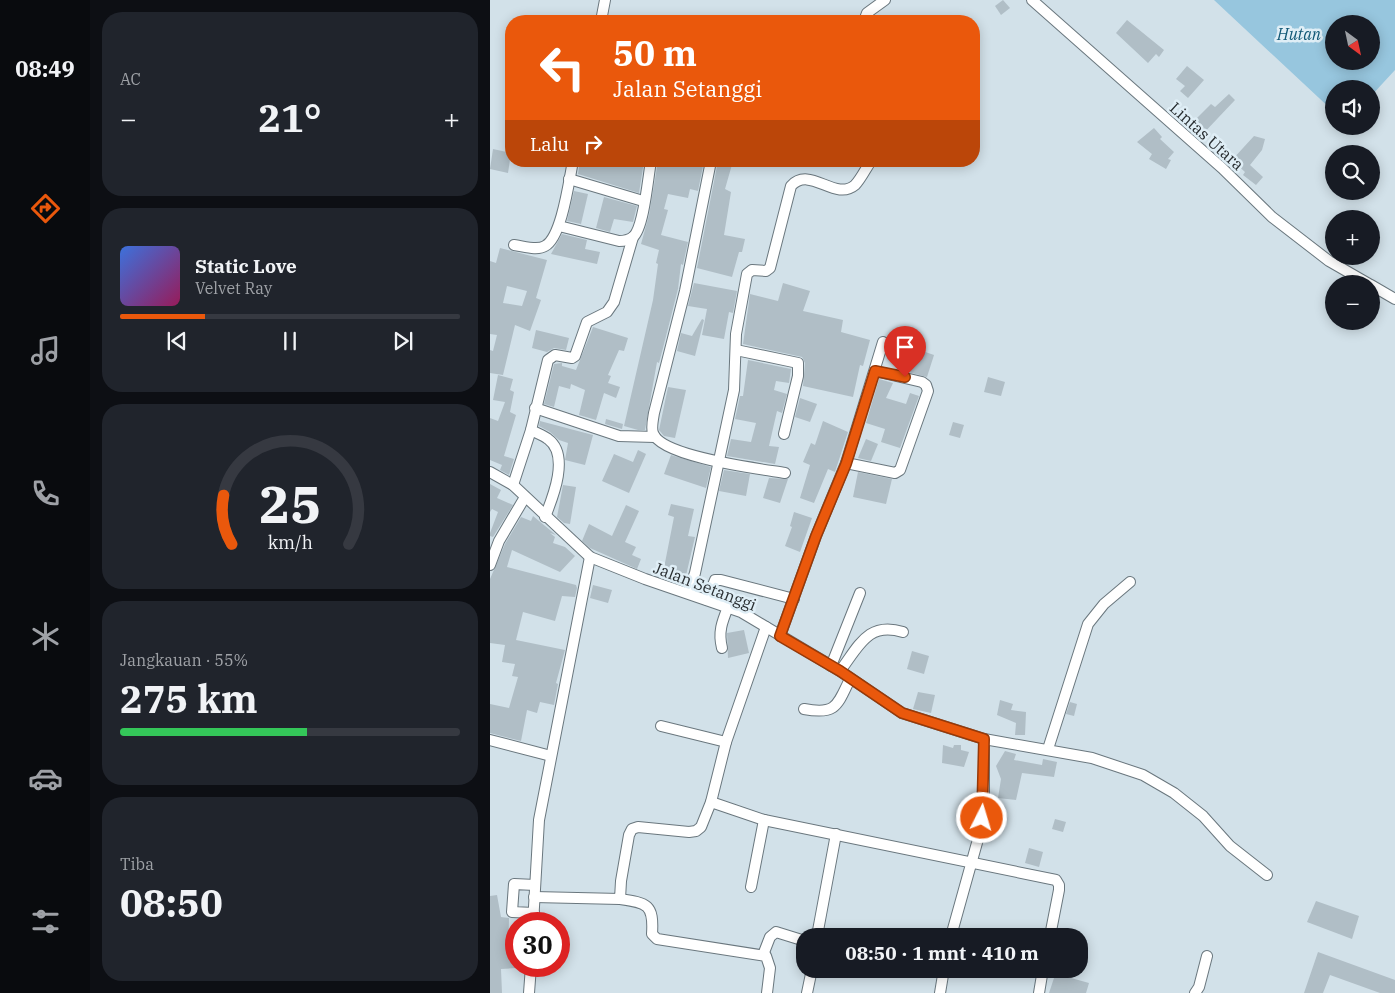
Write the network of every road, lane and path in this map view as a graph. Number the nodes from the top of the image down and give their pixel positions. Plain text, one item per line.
1 (605, 0) edge
2 (885, 0) edge
3 (1032, 0) edge
4 (602, 15) edge
5 (866, 15) edge
6 (572, 167) edge
7 (650, 167) edge
8 (710, 167) edge
9 (867, 167) edge
10 (569, 180) junction
11 (643, 201) junction
12 (559, 226) junction
13 (633, 237) junction
14 (514, 246) dead end
15 (1354, 275) edge
16 (1380, 290) edge
17 (1395, 299) edge
18 (883, 342) dead end
19 (736, 350) junction
20 (875, 371) junction
21 (535, 408) junction
22 (531, 430) junction
23 (784, 434) dead end
24 (655, 437) junction
25 (717, 463) junction
26 (846, 464) junction
27 (490, 472) edge
28 (785, 473) dead end
29 (513, 485) junction
30 (525, 496) junction
31 (546, 517) junction
32 (590, 557) junction
33 (490, 565) edge
34 (1130, 582) dead end
35 (688, 593) junction
36 (860, 593) dead end
37 (794, 598) junction
38 (707, 600) junction
39 (728, 607) junction
40 (766, 627) junction
41 (903, 632) dead end
42 (780, 636) junction
43 (722, 648) dead end
44 (830, 666) junction
45 (840, 671) junction
46 (850, 679) junction
47 (804, 708) dead end
48 (661, 726) dead end
49 (984, 739) junction
50 (490, 740) edge
51 (726, 742) junction
52 (1048, 749) junction
53 (551, 756) junction
54 (710, 802) junction
55 (764, 820) junction
56 (836, 834) junction
57 (971, 862) junction
58 (1267, 875) dead end
59 (535, 885) junction
60 (751, 886) dead end
61 (534, 898) junction
62 (620, 899) junction
63 (512, 912) edge
64 (534, 912) edge
65 (818, 928) edge
66 (953, 928) edge
67 (1052, 928) edge
68 (796, 938) edge
69 (763, 955) junction
70 (1207, 956) dead end
71 (530, 977) edge
72 (810, 978) edge
73 (942, 978) edge
74 (1042, 978) edge
75 (529, 993) edge
76 (767, 993) edge
77 (807, 993) edge
78 (940, 993) edge
79 (1039, 993) edge
80 (1195, 993) edge

1 - 4 street
2 - 5 street
3 - 15 street, Lintas Utara
6 - 10 street
7 - 11 street
8 - 24 street
9 - 19 street
10 - 11 street
10 - 12 street
11 - 13 street
12 - 13 street
12 - 14 street
13 - 21 street
16 - 17 street, Lintas Utara
18 - 20 street
19 - 23 street
19 - 25 street
20 - 26 street
20 - 26 street
21 - 22 street
21 - 24 street
22 - 29 street
22 - 31 street
24 - 25 street
25 - 28 street
25 - 35 street
26 - 37 street
27 - 29 street, Jalan Setanggi
29 - 30 street, Jalan Setanggi
30 - 31 street, Jalan Setanggi
30 - 33 street
31 - 32 street, Jalan Setanggi
32 - 35 street, Jalan Setanggi
32 - 53 street
34 - 52 street
35 - 38 street, Jalan Setanggi
36 - 44 street
37 - 38 street
37 - 42 street
38 - 39 street, Jalan Setanggi
39 - 40 street, Jalan Setanggi
39 - 43 street
40 - 42 street, Jalan Setanggi
40 - 51 street
41 - 45 street
42 - 44 street, Jalan Setanggi
44 - 45 street, Jalan Setanggi
45 - 46 street, Jalan Setanggi
46 - 47 street
46 - 49 street, Jalan Setanggi
48 - 51 street
49 - 52 street, Jalan Setanggi
49 - 57 street
50 - 53 street
51 - 54 street
52 - 58 street, Jalan Setanggi
53 - 59 street
54 - 55 street
54 - 62 street
55 - 56 street
55 - 60 street
56 - 57 street
56 - 65 street
57 - 66 street
57 - 67 street
59 - 61 street
59 - 63 street
61 - 62 street
61 - 64 street
62 - 69 street
68 - 69 street
69 - 76 street
70 - 80 street
71 - 75 street
72 - 77 street
73 - 78 street
74 - 79 street

